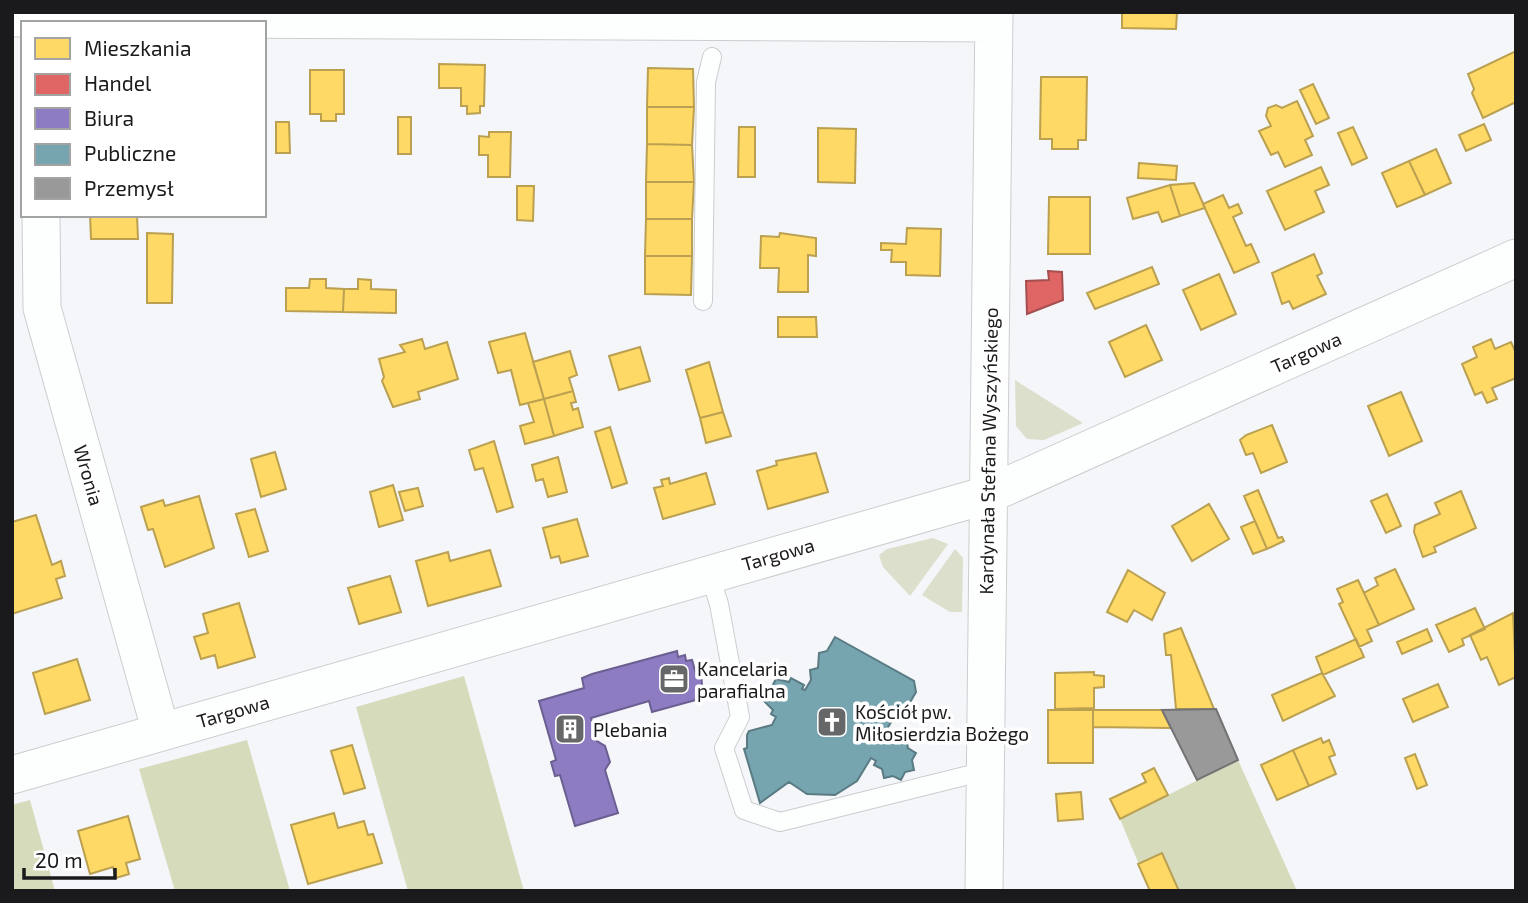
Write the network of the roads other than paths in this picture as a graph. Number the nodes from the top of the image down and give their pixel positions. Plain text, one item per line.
1 (33, 18) edge
2 (994, 18) edge
3 (712, 57) dead end
4 (41, 217) edge
5 (1516, 258) edge
6 (704, 301) dead end
7 (987, 495) junction
8 (709, 573) junction
9 (161, 732) junction
10 (985, 771) junction
11 (12, 775) edge
12 (984, 891) edge

1 - 2 street
2 - 7 street, Kardynała Stefana Wyszyńskiego
3 - 6 lane
4 - 9 street, Wronia
5 - 7 street, Targowa
7 - 8 street, Targowa
7 - 10 street, Kardynała Stefana Wyszyńskiego
8 - 9 street, Targowa
8 - 10 lane
9 - 11 street, Targowa
10 - 12 street, Kardynała Stefana Wyszyńskiego

